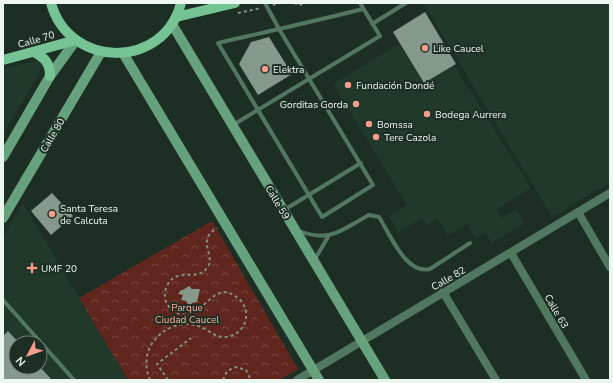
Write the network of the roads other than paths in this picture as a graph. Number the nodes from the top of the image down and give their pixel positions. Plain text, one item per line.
1 (52, 3) edge
2 (181, 3) edge
3 (235, 3) edge
4 (265, 3) edge
5 (360, 3) edge
6 (406, 3) edge
7 (363, 9) junction
8 (174, 20) junction
9 (372, 24) junction
10 (280, 29) junction
11 (76, 40) junction
12 (34, 52) junction
13 (101, 52) junction
14 (123, 53) junction
15 (3, 60) edge
16 (50, 76) junction
17 (310, 80) junction
18 (258, 110) junction
19 (232, 125) junction
20 (3, 157) edge
21 (361, 163) junction
22 (610, 193) edge
23 (309, 194) junction
24 (283, 210) junction
25 (578, 212) junction
26 (3, 218) edge
27 (295, 230) junction
28 (328, 237) junction
29 (470, 243) dead end
30 (511, 253) junction
31 (314, 262) junction
32 (610, 267) edge
33 (443, 292) junction
34 (3, 300) edge
35 (362, 341) junction
36 (313, 370) junction
37 (74, 380) edge
38 (297, 380) edge
39 (319, 380) edge
40 (385, 380) edge
41 (496, 380) edge
42 (586, 380) edge

1 - 11 main road
2 - 8 main road
3 - 8 main road
4 - 10 lane
5 - 7 lane
6 - 9 lane
7 - 9 lane
7 - 10 lane
8 - 14 main road
8 - 19 main road, Calle 59
9 - 17 lane
10 - 17 lane
10 - 18 lane
11 - 12 main road, Calle 70
11 - 13 main road
11 - 16 main road
12 - 15 main road, Calle 70
12 - 16 main road
13 - 14 main road
13 - 26 main road, Calle 80
14 - 36 main road
16 - 20 main road
17 - 18 lane
17 - 21 lane
18 - 19 lane
18 - 23 lane
19 - 24 main road, Calle 59
21 - 23 lane
21 - 23 lane
22 - 25 street, Calle 82
23 - 24 lane
24 - 27 main road, Calle 59
25 - 30 street, Calle 82
25 - 32 street
27 - 28 lane
27 - 31 main road, Calle 59
28 - 29 lane
28 - 31 lane
30 - 33 street, Calle 82
30 - 42 street, Calle 63
31 - 35 main road, Calle 59
33 - 35 street, Calle 82
33 - 41 street
34 - 37 lane
35 - 36 street, Calle 82
35 - 40 main road, Calle 59
36 - 38 street, Calle 82
36 - 39 main road

